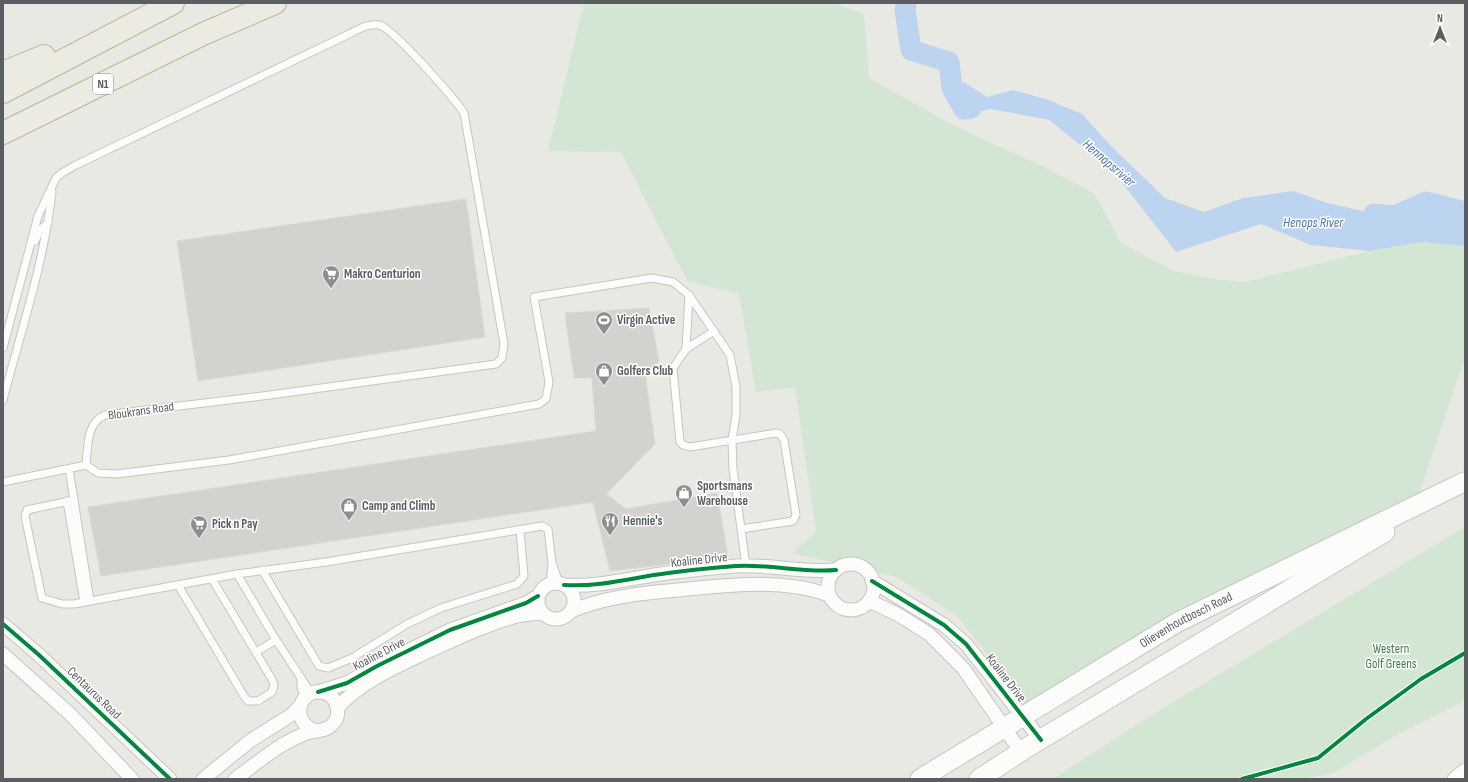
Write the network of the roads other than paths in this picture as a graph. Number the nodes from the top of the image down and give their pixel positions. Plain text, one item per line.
1 (171, 3) edge
2 (275, 3) edge
3 (3, 74) edge
4 (3, 92) edge
5 (3, 134) edge
6 (52, 186) junction
7 (48, 223) junction
8 (18, 290) junction
9 (689, 295) junction
10 (16, 300) junction
11 (30, 302) junction
12 (714, 331) junction
13 (3, 348) edge
14 (686, 349) junction
15 (3, 400) edge
16 (732, 440) junction
17 (86, 465) junction
18 (68, 469) junction
19 (3, 482) edge
20 (1464, 482) edge
21 (70, 500) junction
22 (741, 529) junction
23 (520, 530) junction
24 (746, 566) junction
25 (262, 570) junction
26 (836, 570) junction
27 (237, 574) junction
28 (212, 579) junction
29 (872, 581) junction
30 (558, 584) junction
31 (747, 584) junction
32 (178, 585) junction
33 (829, 595) junction
34 (538, 596) junction
35 (87, 601) junction
36 (869, 601) junction
37 (571, 611) junction
38 (542, 613) junction
39 (3, 624) edge
40 (276, 640) junction
41 (256, 652) junction
42 (3, 654) edge
43 (309, 697) junction
44 (338, 707) junction
45 (1024, 717) junction
46 (1005, 728) junction
47 (316, 731) junction
48 (1041, 740) junction
49 (1021, 752) junction
50 (1465, 770) edge
51 (1465, 777) edge
52 (132, 779) edge
53 (170, 779) edge
54 (202, 779) edge
55 (235, 779) edge
56 (920, 779) edge
57 (979, 779) edge
58 (1454, 779) edge
59 (1461, 779) edge

1 - 3 highway
1 - 4 highway
2 - 5 highway, N1
6 - 7 lane
6 - 8 lane, Bloukrans Road
6 - 17 lane, Bloukrans Road
7 - 8 lane
7 - 11 lane
8 - 10 lane
9 - 12 lane
9 - 14 lane
9 - 17 lane
10 - 11 lane
10 - 13 lane
11 - 15 lane
12 - 14 lane
12 - 16 lane
14 - 16 lane
16 - 22 lane
16 - 22 lane
17 - 18 lane
18 - 19 lane
18 - 21 lane
20 - 45 main road, Olievenhoutbosch Road
20 - 48 main road, Olievenhoutbosch Road
21 - 35 lane
21 - 35 lane
22 - 24 lane
23 - 25 lane
23 - 25 lane
23 - 30 lane
24 - 26 street, Koaline Drive
24 - 30 street, Koaline Drive
24 - 31 street
25 - 27 lane
26 - 29 street, Koaline Drive
26 - 33 street
27 - 28 lane
27 - 40 lane
28 - 32 lane
28 - 41 lane
29 - 36 street
29 - 45 street, Koaline Drive
30 - 34 street
30 - 37 street
31 - 33 street, Koaline Drive
31 - 37 street, Koaline Drive
32 - 35 lane
32 - 41 lane
33 - 36 street, Koaline Drive
34 - 38 street
34 - 43 street, Koaline Drive
36 - 46 street
37 - 38 street
38 - 44 street, Koaline Drive
39 - 53 street, Centaurus Road
40 - 41 lane
40 - 43 lane
42 - 52 street
43 - 44 street
43 - 47 street
43 - 54 street, Koaline Drive
44 - 47 street
45 - 46 main road, Olievenhoutbosch Road
45 - 48 street, Koaline Drive
46 - 49 street
46 - 56 main road, Olievenhoutbosch Road
47 - 55 street
48 - 49 main road, Olievenhoutbosch Road
49 - 57 main road, Olievenhoutbosch Road
50 - 58 street
51 - 59 street

